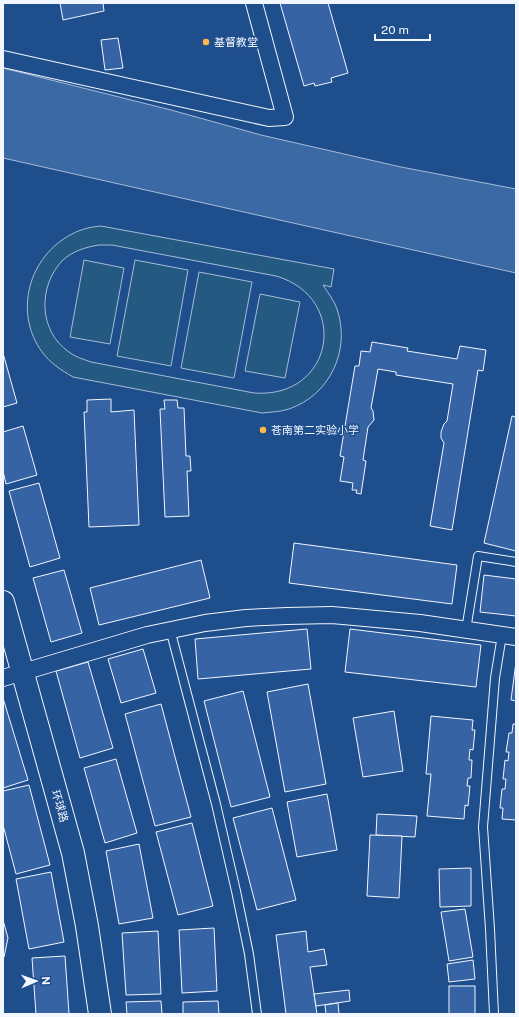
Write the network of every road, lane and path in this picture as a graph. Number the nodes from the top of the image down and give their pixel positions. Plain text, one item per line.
1 (254, 3) edge
2 (3, 59) edge
3 (516, 562) edge
4 (3, 602) edge
5 (170, 630) junction
6 (466, 630) junction
7 (509, 636) edge
8 (13, 675) edge
9 (100, 1014) edge
10 (257, 1014) edge
11 (494, 1014) edge

1 - 2 street
3 - 6 lane
4 - 8 street, 环球路
5 - 6 street
5 - 8 street
5 - 10 lane
6 - 7 street
7 - 11 lane
8 - 9 street, 环球路

